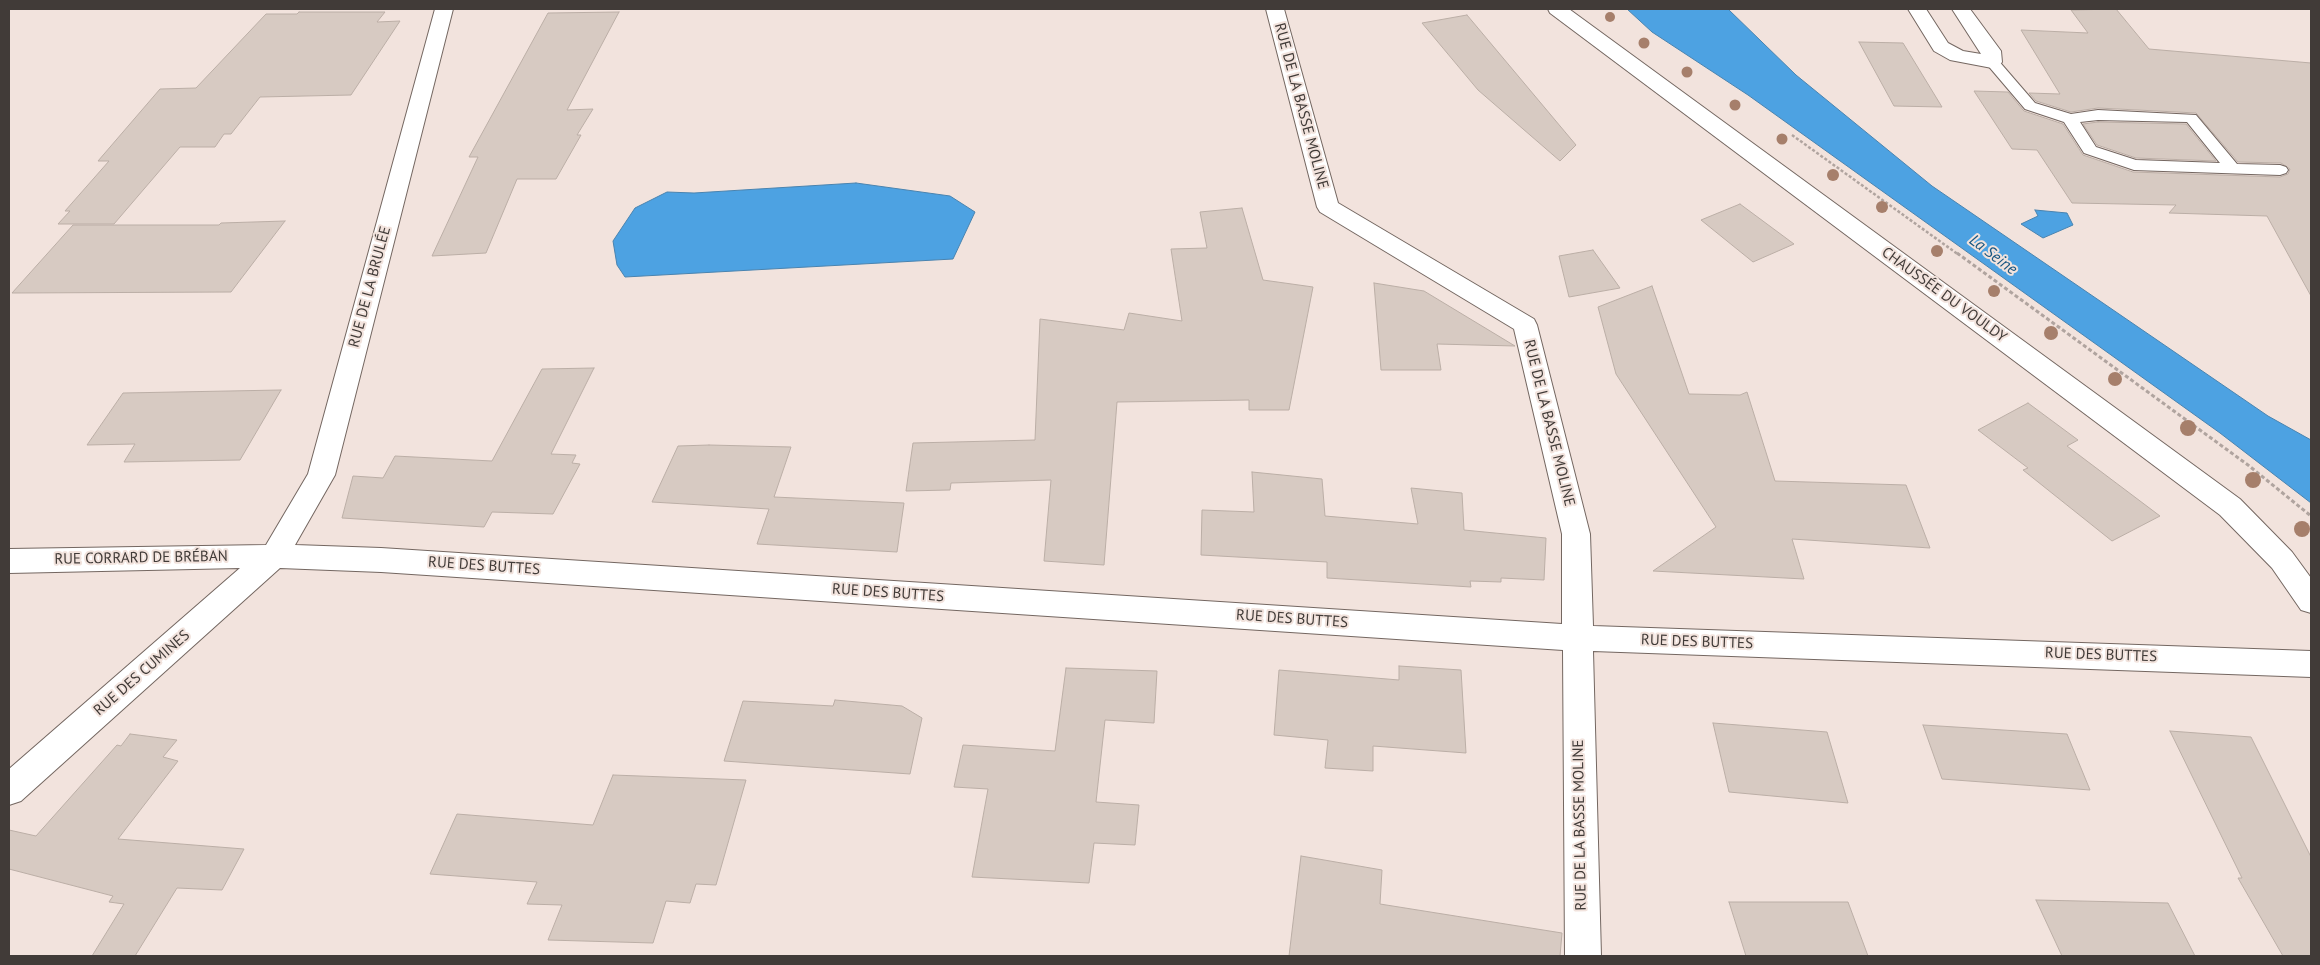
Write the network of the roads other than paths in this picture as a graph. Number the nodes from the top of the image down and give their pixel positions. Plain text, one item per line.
1 (444, 9) edge
2 (1275, 9) edge
3 (1557, 9) edge
4 (1917, 9) edge
5 (1961, 9) edge
6 (1992, 62) junction
7 (2070, 119) junction
8 (2232, 168) junction
9 (2280, 170) dead end
10 (274, 556) junction
11 (9, 560) edge
12 (2311, 602) edge
13 (1577, 638) junction
14 (2311, 664) edge
15 (9, 790) edge
16 (1583, 956) edge

1 - 10 street, RUE DE LA BRULÉE
2 - 13 street, RUE DE LA BASSE MOLINE
3 - 12 street, CHAUSSÉE DU VOULDY
4 - 6 street
5 - 6 street
6 - 7 lane
7 - 8 lane
7 - 8 lane
8 - 9 lane
10 - 11 street, RUE CORRARD DE BRÉBAN
10 - 13 street, RUE DES BUTTES
10 - 15 street, RUE DES CUMINES
13 - 14 street, RUE DES BUTTES
13 - 16 street, RUE DE LA BASSE MOLINE

